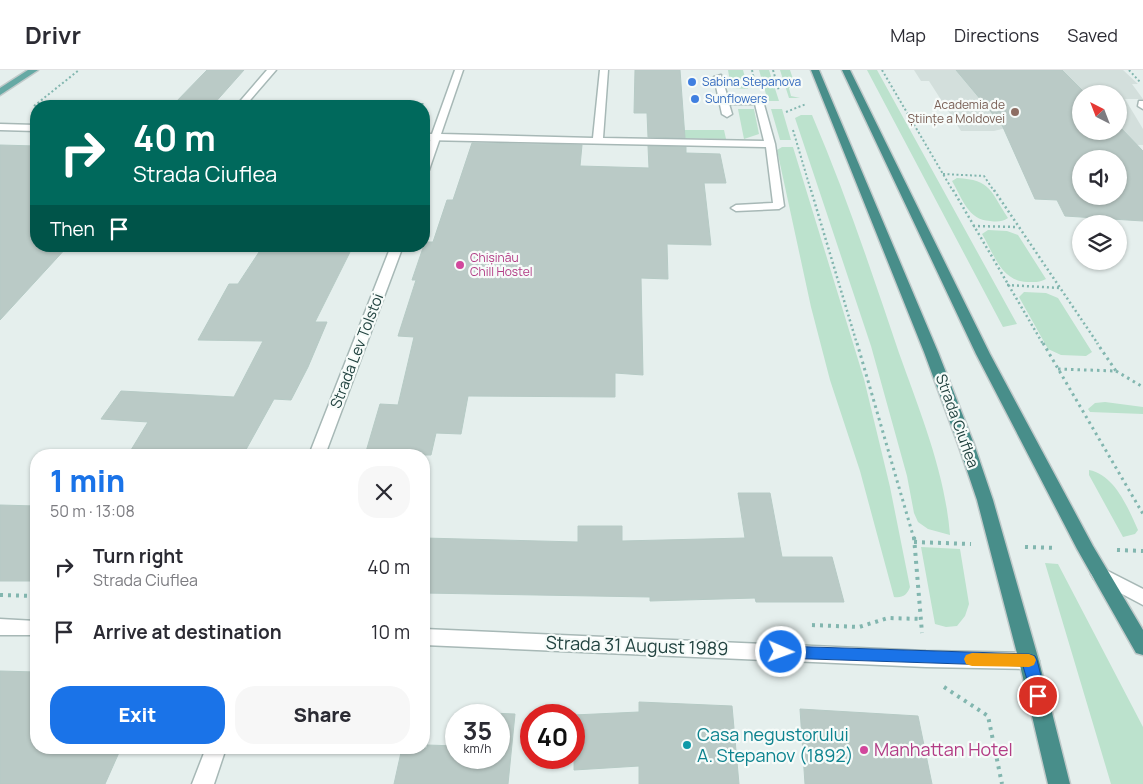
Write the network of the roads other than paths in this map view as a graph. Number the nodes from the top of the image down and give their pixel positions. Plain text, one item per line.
1 (34, 70) edge
2 (272, 70) edge
3 (459, 70) edge
4 (604, 70) edge
5 (815, 70) edge
6 (846, 70) edge
7 (718, 77) dead end
8 (0, 92) edge
9 (245, 100) edge
10 (724, 101) junction
11 (727, 114) dead end
12 (4, 127) edge
13 (30, 128) edge
14 (430, 138) edge
15 (435, 138) junction
16 (598, 140) junction
17 (770, 144) junction
18 (430, 153) edge
19 (736, 208) dead end
20 (395, 252) edge
21 (319, 449) edge
22 (1100, 574) junction
23 (1143, 598) edge
24 (0, 627) edge
25 (30, 628) edge
26 (430, 638) edge
27 (1143, 647) edge
28 (1029, 660) junction
29 (214, 754) edge
30 (202, 784) edge
31 (1060, 784) edge

1 - 8 main road
2 - 9 street
3 - 15 street
4 - 16 street
5 - 28 highway, Strada Ciuflea
6 - 22 highway
7 - 10 street
10 - 11 street
10 - 17 street
12 - 13 street
14 - 15 street
15 - 16 street
15 - 18 street
16 - 17 street
17 - 19 street
20 - 21 street, Strada Lev Tolstoi
22 - 23 street
22 - 27 highway
24 - 25 street
26 - 28 street, Strada 31 August 1989
28 - 31 highway, Strada Ciuflea
29 - 30 street

